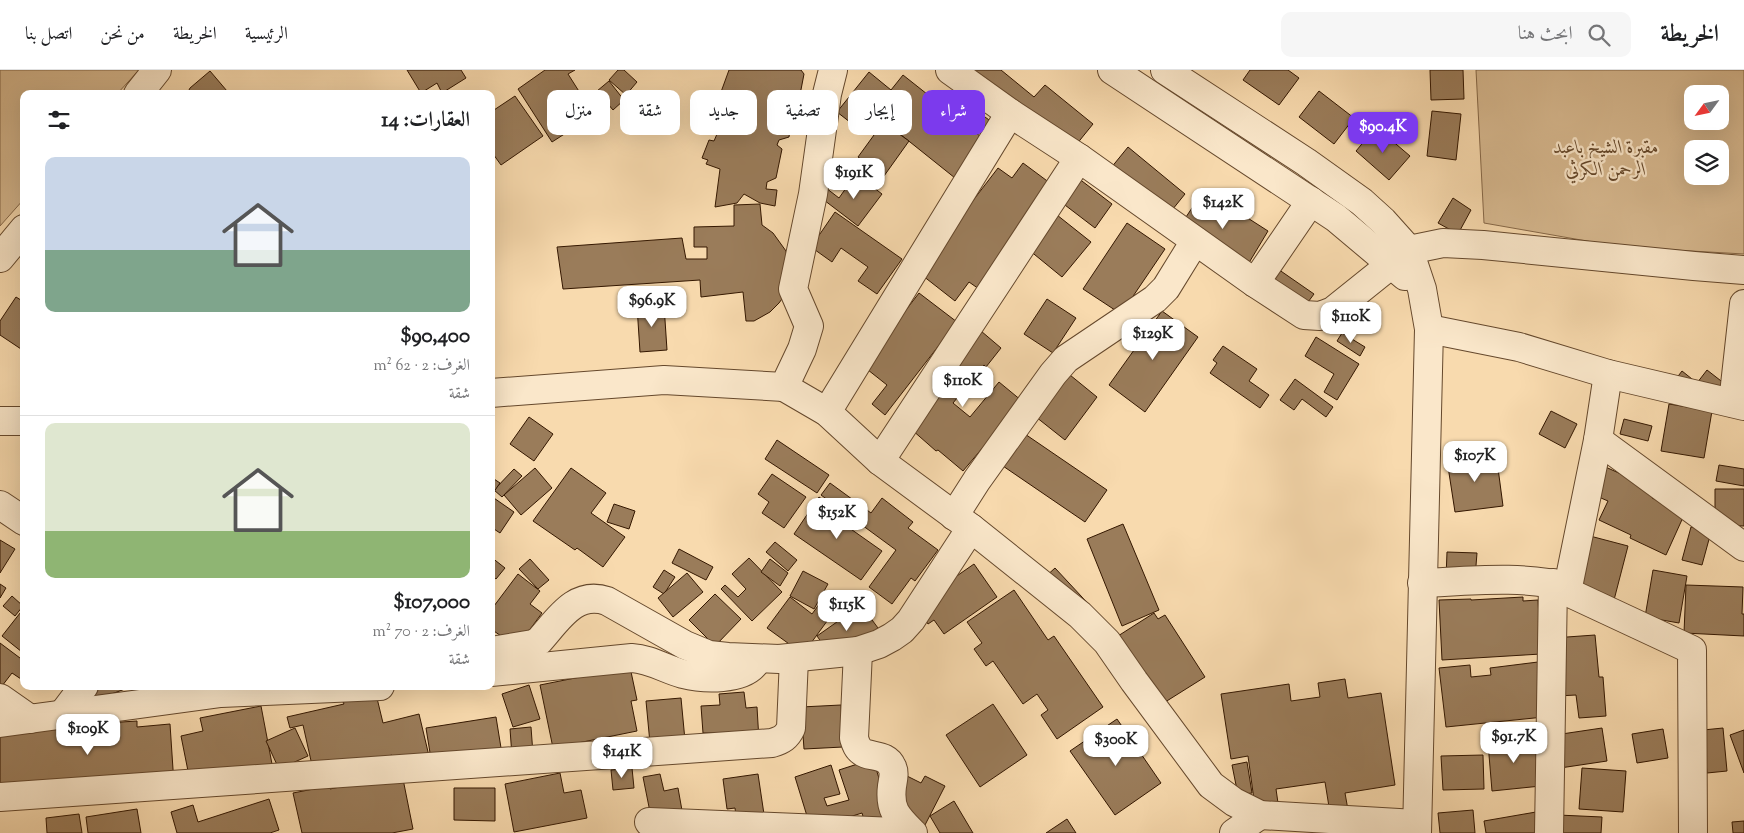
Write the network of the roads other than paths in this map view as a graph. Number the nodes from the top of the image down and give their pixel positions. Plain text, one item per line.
1 (158, 70) edge
2 (833, 70) edge
3 (950, 70) edge
4 (1112, 70) edge
5 (1165, 70) edge
6 (141, 90) edge
7 (1010, 114) junction
8 (1079, 158) junction
9 (1311, 201) junction
10 (20, 234) edge
11 (1195, 241) junction
12 (1400, 257) junction
13 (0, 258) edge
14 (1744, 270) edge
15 (1255, 283) junction
16 (1744, 304) edge
17 (1429, 329) junction
18 (1608, 374) junction
19 (784, 387) junction
20 (495, 393) edge
21 (1739, 404) edge
22 (827, 412) junction
23 (0, 421) edge
24 (20, 421) edge
25 (1598, 440) junction
26 (880, 461) junction
27 (0, 505) edge
28 (20, 518) edge
29 (962, 522) junction
30 (1744, 547) edge
31 (1422, 583) junction
32 (1560, 585) junction
33 (495, 650) edge
34 (858, 651) junction
35 (758, 658) junction
36 (794, 658) junction
37 (495, 672) edge
38 (81, 690) edge
39 (301, 690) edge
40 (0, 698) edge
41 (62, 715) junction
42 (30, 719) junction
43 (0, 723) edge
44 (0, 798) edge
45 (1260, 815) junction
46 (649, 822) dead end
47 (1309, 826) edge
48 (1416, 829) edge
49 (902, 830) edge
50 (1234, 833) edge
51 (1549, 833) edge
52 (1693, 833) edge

1 - 6 street
2 - 19 street
3 - 7 street
4 - 9 street
5 - 12 street
7 - 8 street
7 - 22 street
8 - 11 street
8 - 26 street
9 - 12 street
9 - 15 street
10 - 13 street
11 - 15 street
11 - 29 street
12 - 14 street
12 - 15 street
12 - 17 street
16 - 21 street
17 - 18 street
17 - 31 street
18 - 21 street
18 - 25 street
19 - 20 street
19 - 22 street
22 - 26 street
23 - 24 street
25 - 30 street
25 - 32 street
26 - 29 street
27 - 28 street
29 - 34 street
29 - 45 street
31 - 32 street
31 - 48 street
32 - 51 street
32 - 52 street
33 - 35 street
34 - 36 street
34 - 49 street
35 - 36 street
35 - 37 street
36 - 44 street
38 - 41 street
39 - 41 street
40 - 42 street
41 - 42 street
42 - 43 street
45 - 47 street
45 - 50 street
46 - 49 street
47 - 48 street

